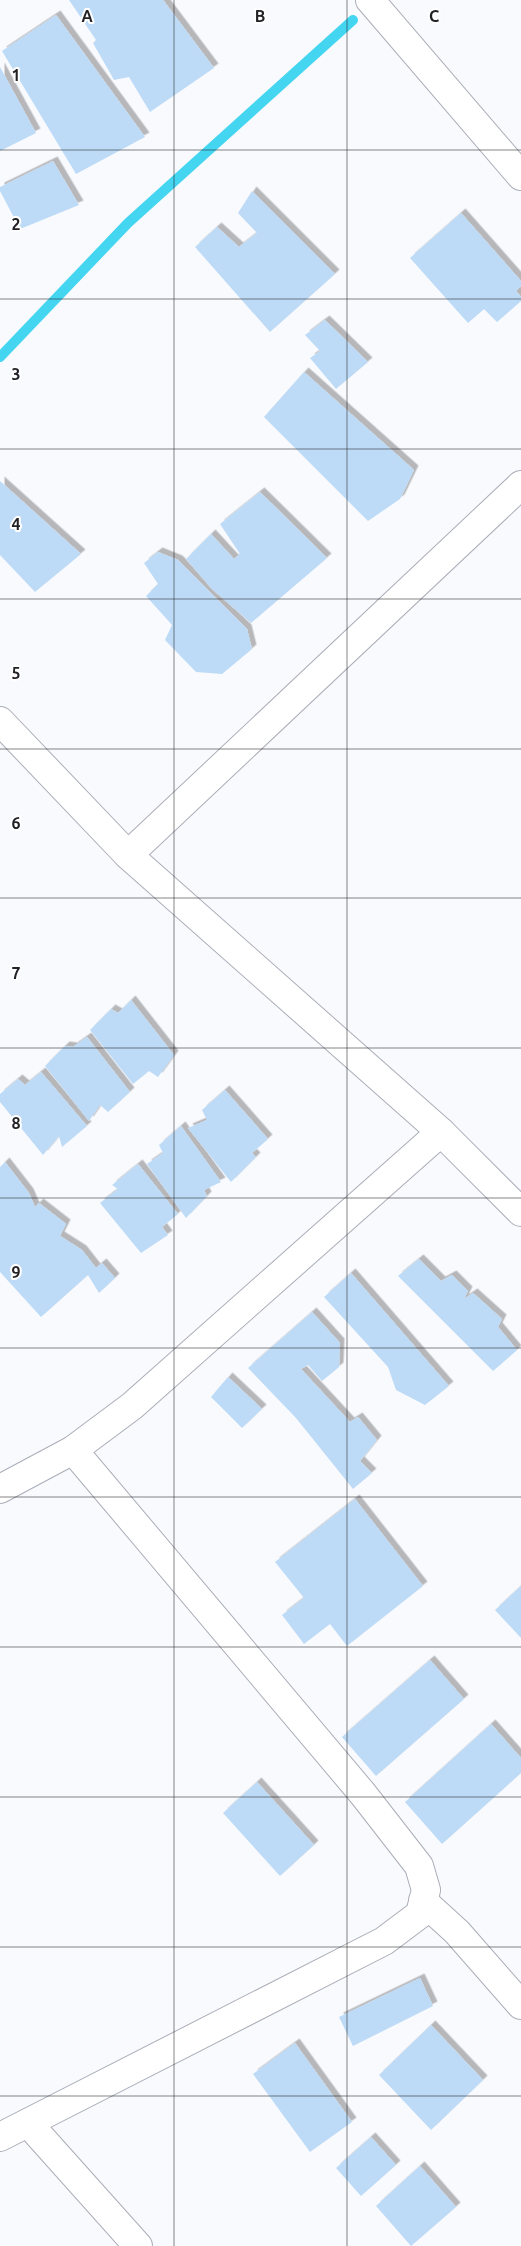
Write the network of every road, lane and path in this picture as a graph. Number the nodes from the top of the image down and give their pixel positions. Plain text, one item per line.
1 (370, 0) edge
2 (521, 176) edge
3 (521, 484) edge
4 (0, 721) edge
5 (128, 855) junction
6 (441, 1132) junction
7 (521, 1212) edge
8 (73, 1450) junction
9 (0, 1489) edge
10 (423, 1901) junction
11 (521, 2005) edge
12 (28, 2123) junction
13 (0, 2137) edge
14 (138, 2246) edge

1 - 2 street
3 - 5 street
4 - 5 street
5 - 6 street
6 - 7 street
6 - 8 street
8 - 9 street
8 - 10 street
10 - 11 street
10 - 12 street
12 - 13 street
12 - 14 street

